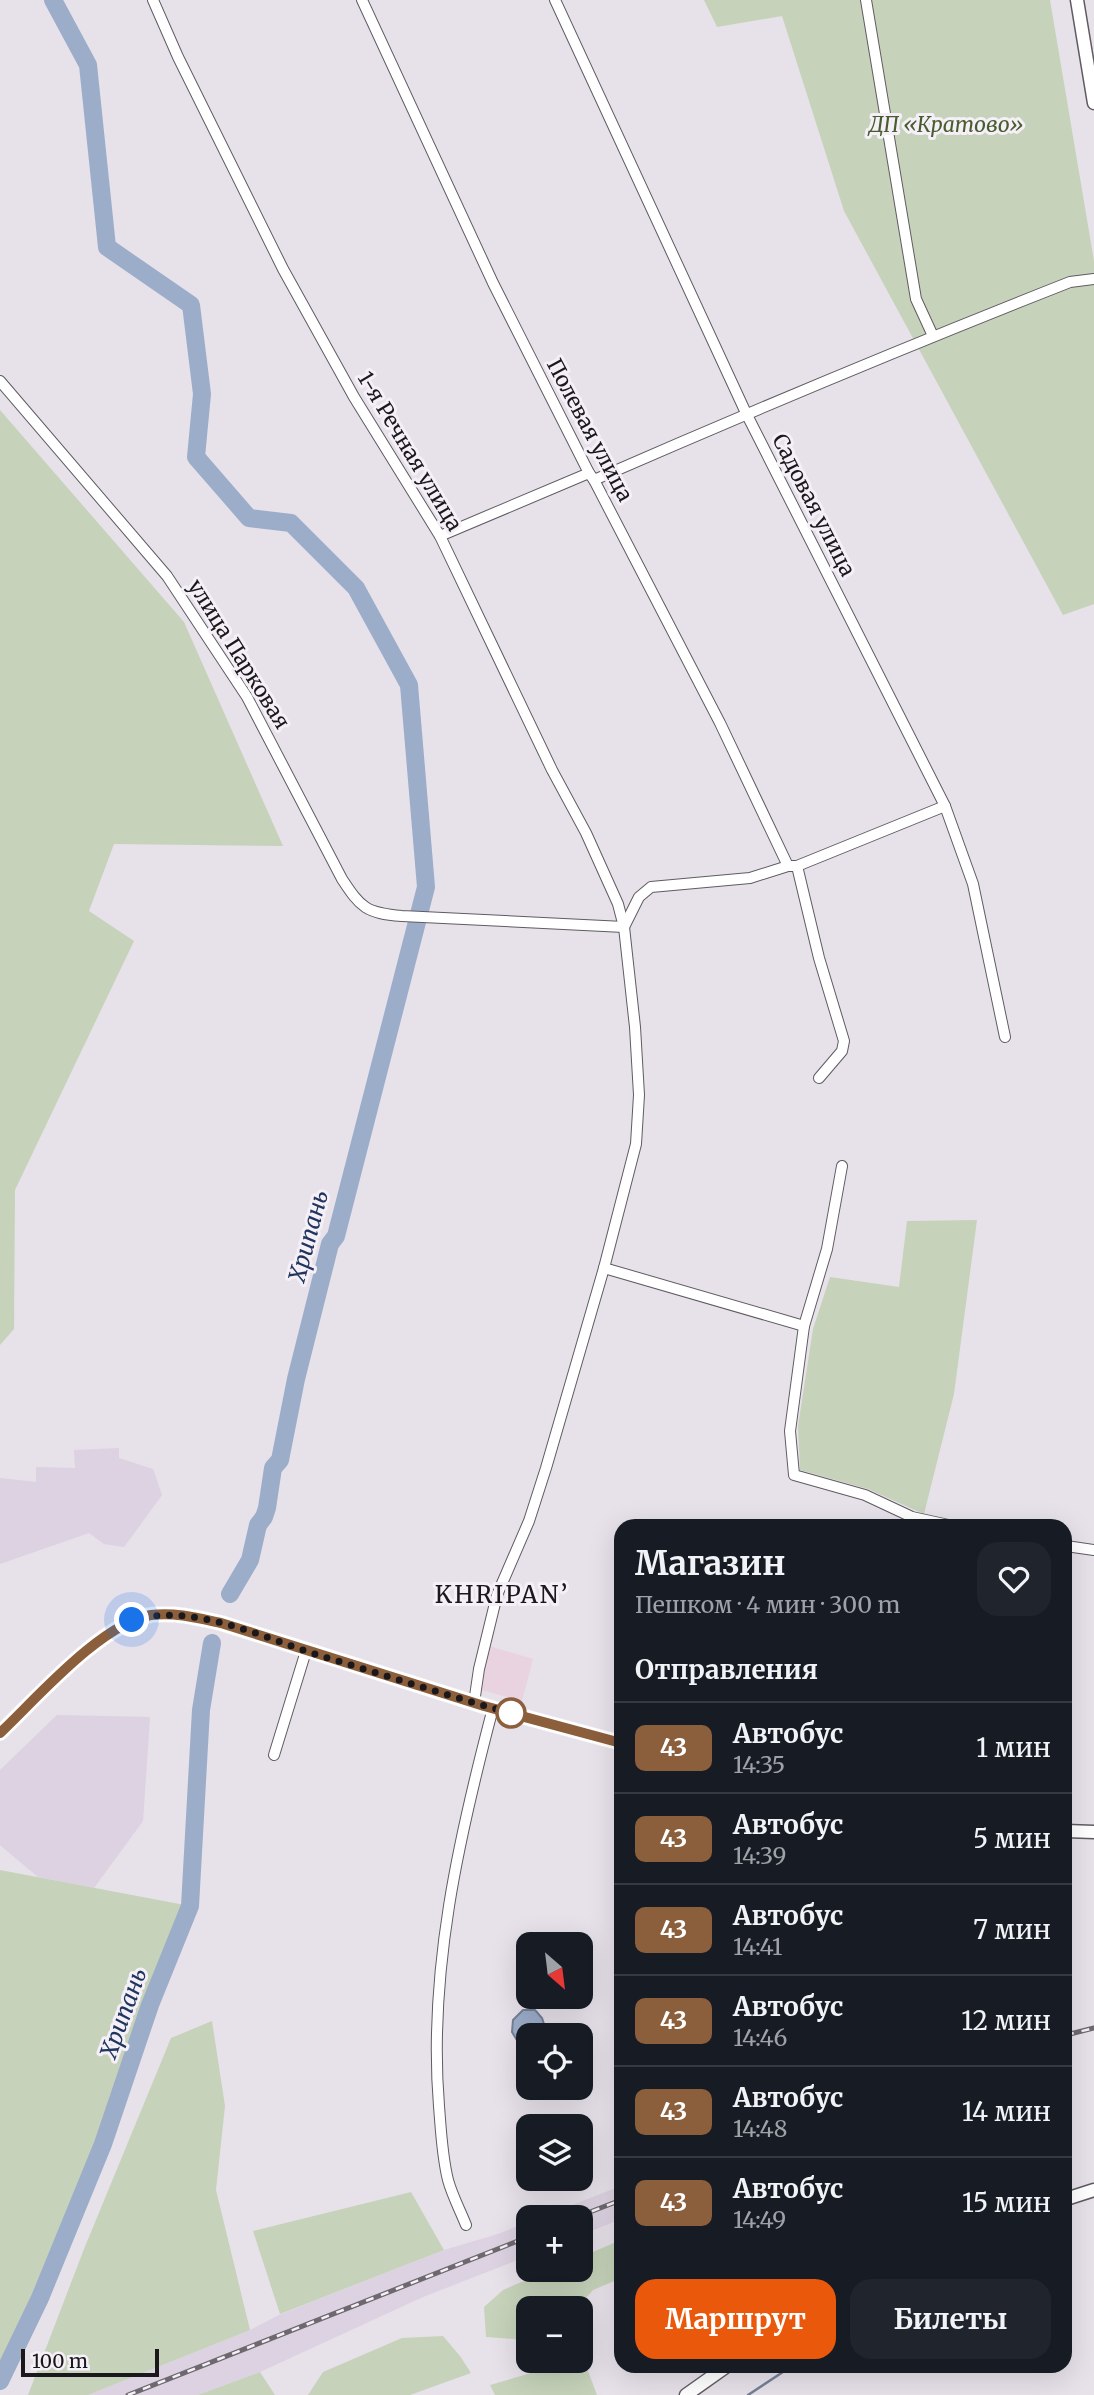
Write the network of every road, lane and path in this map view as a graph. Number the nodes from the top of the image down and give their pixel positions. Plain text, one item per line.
1 (153, 0) edge
2 (362, 0) edge
3 (555, 0) edge
4 (866, 0) edge
5 (1077, 0) edge
6 (1094, 103) edge
7 (1094, 279) edge
8 (933, 336) junction
9 (0, 381) edge
10 (746, 413) junction
11 (591, 477) junction
12 (440, 536) junction
13 (945, 807) junction
14 (793, 866) junction
15 (624, 927) junction
16 (1005, 1037) dead end
17 (819, 1077) dead end
18 (842, 1166) dead end
19 (604, 1268) junction
20 (804, 1326) junction
21 (921, 1519) edge
22 (1072, 1547) edge
23 (1094, 1549) edge
24 (306, 1651) junction
25 (474, 1703) junction
26 (493, 1708) junction
27 (0, 1733) edge
28 (614, 1741) edge
29 (274, 1755) dead end
30 (1072, 1831) edge
31 (1094, 1832) edge
32 (1094, 2190) edge
33 (1072, 2197) edge
34 (466, 2225) dead end
35 (717, 2373) edge
36 (686, 2395) edge

1 - 12 street, 1-я Речная улица
2 - 11 street, Полевая улица
3 - 10 street, Садовая улица
4 - 8 street
5 - 6 main road
7 - 8 street
8 - 10 street
9 - 15 street, улица Парковая
10 - 11 street
10 - 13 street, Садовая улица
11 - 12 street
11 - 14 street, Полевая улица
12 - 15 street, 1-я Речная улица
13 - 14 street
13 - 16 street, Садовая улица
14 - 15 street
14 - 17 street, Полевая улица
15 - 19 street, 1-я Речная улица
18 - 20 street
19 - 20 street
19 - 25 street, 1-я Речная улица
20 - 21 street
22 - 23 street
24 - 25 main road
24 - 27 main road
24 - 29 street
25 - 26 main road
26 - 28 main road
26 - 34 street
30 - 31 main road
32 - 33 main road
35 - 36 main road

